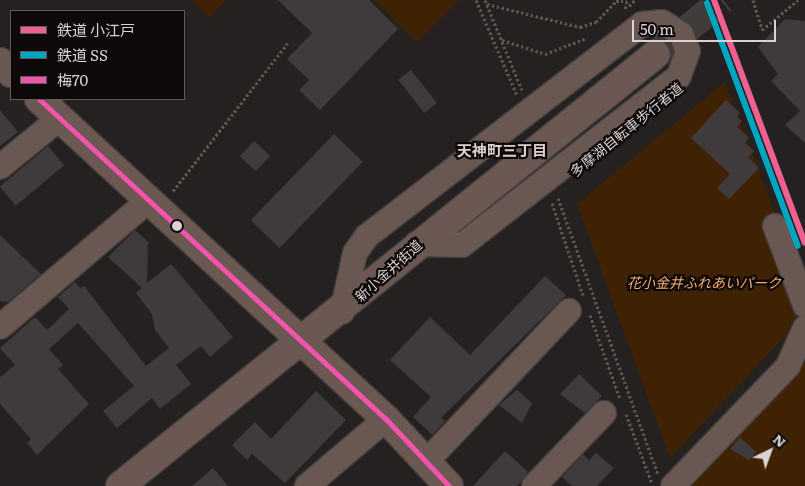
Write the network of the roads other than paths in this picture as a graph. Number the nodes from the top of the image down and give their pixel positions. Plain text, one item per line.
1 (656, 54) tunnel mouth
2 (0, 62) edge
3 (10, 72) edge
4 (40, 100) edge
5 (60, 118) junction
6 (0, 167) edge
7 (160, 196) junction
8 (775, 226) dead end
9 (416, 244) junction
10 (805, 304) edge
11 (569, 311) dead end
12 (342, 312) junction
13 (0, 327) edge
14 (805, 328) edge
15 (302, 341) junction
16 (604, 413) dead end
17 (386, 420) junction
18 (426, 462) junction
19 (666, 481) edge
20 (120, 486) edge
21 (307, 486) edge
22 (449, 486) edge
23 (534, 486) edge

1 - 9 main road, 新小金井街道
2 - 3 main road
4 - 5 main road
5 - 6 street
5 - 7 main road
7 - 13 street
7 - 15 main road
8 - 10 street
9 - 12 main road, 新小金井街道
9 - 12 street
11 - 18 street
12 - 15 main road, 新小金井街道
14 - 19 street
15 - 17 main road
15 - 20 main road, 新小金井街道
16 - 23 street
17 - 18 main road
17 - 21 street
18 - 22 main road

